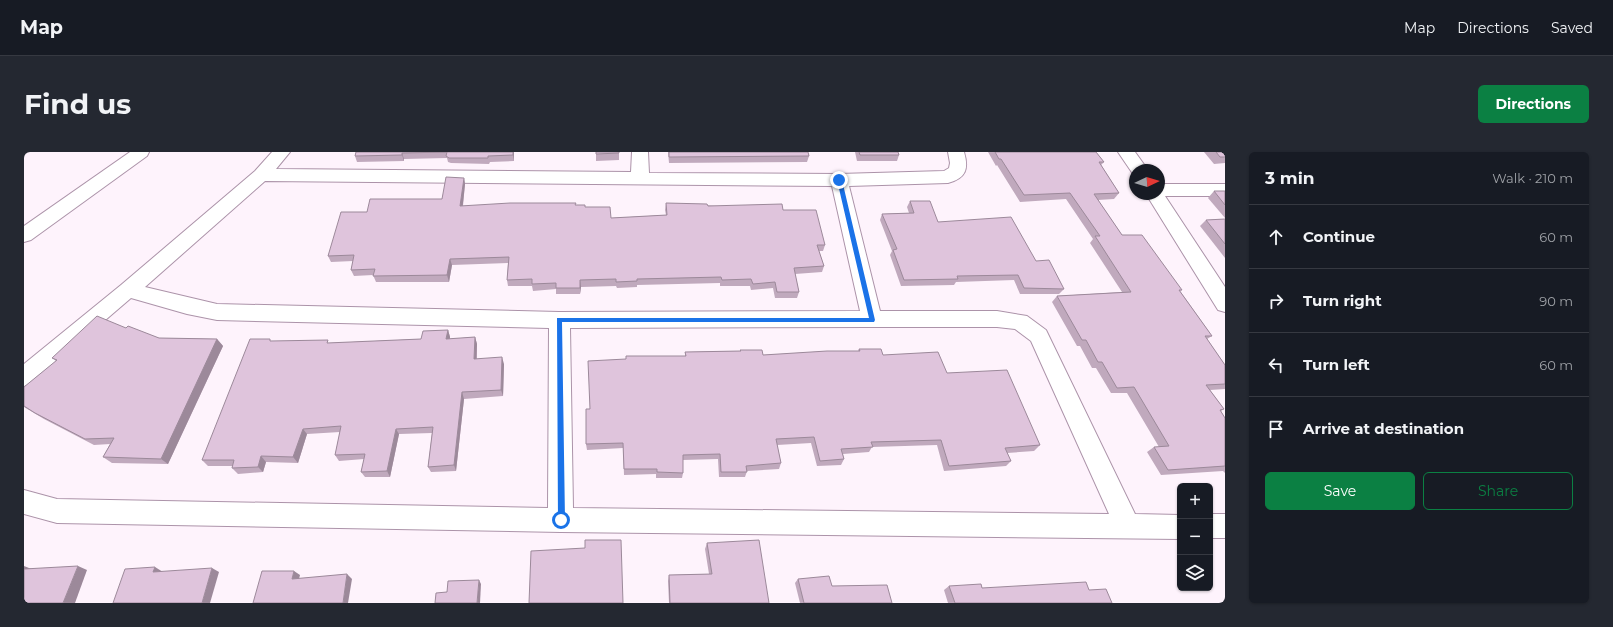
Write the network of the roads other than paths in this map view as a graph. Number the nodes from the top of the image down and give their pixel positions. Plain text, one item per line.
1 (141, 152) edge
2 (282, 152) edge
3 (640, 152) edge
4 (956, 152) edge
5 (1126, 152) edge
6 (1135, 164) edge
7 (261, 175) junction
8 (640, 179) junction
9 (839, 180) junction
10 (1165, 190) edge
11 (1225, 190) edge
12 (1159, 200) edge
13 (24, 235) edge
14 (128, 290) junction
15 (1225, 304) edge
16 (559, 320) junction
17 (872, 320) junction
18 (24, 377) edge
19 (24, 502) edge
20 (561, 520) junction
21 (1213, 526) edge
22 (1225, 526) edge
23 (1128, 527) junction
24 (1177, 527) edge

1 - 13 street
2 - 7 street
3 - 8 street
4 - 9 street
5 - 6 street
7 - 8 street
7 - 14 street
8 - 9 street
9 - 17 street
10 - 11 street
12 - 15 street
14 - 16 street
14 - 18 street
16 - 17 street
16 - 20 street
17 - 23 street
19 - 20 street
20 - 23 street
21 - 22 street
23 - 24 street

